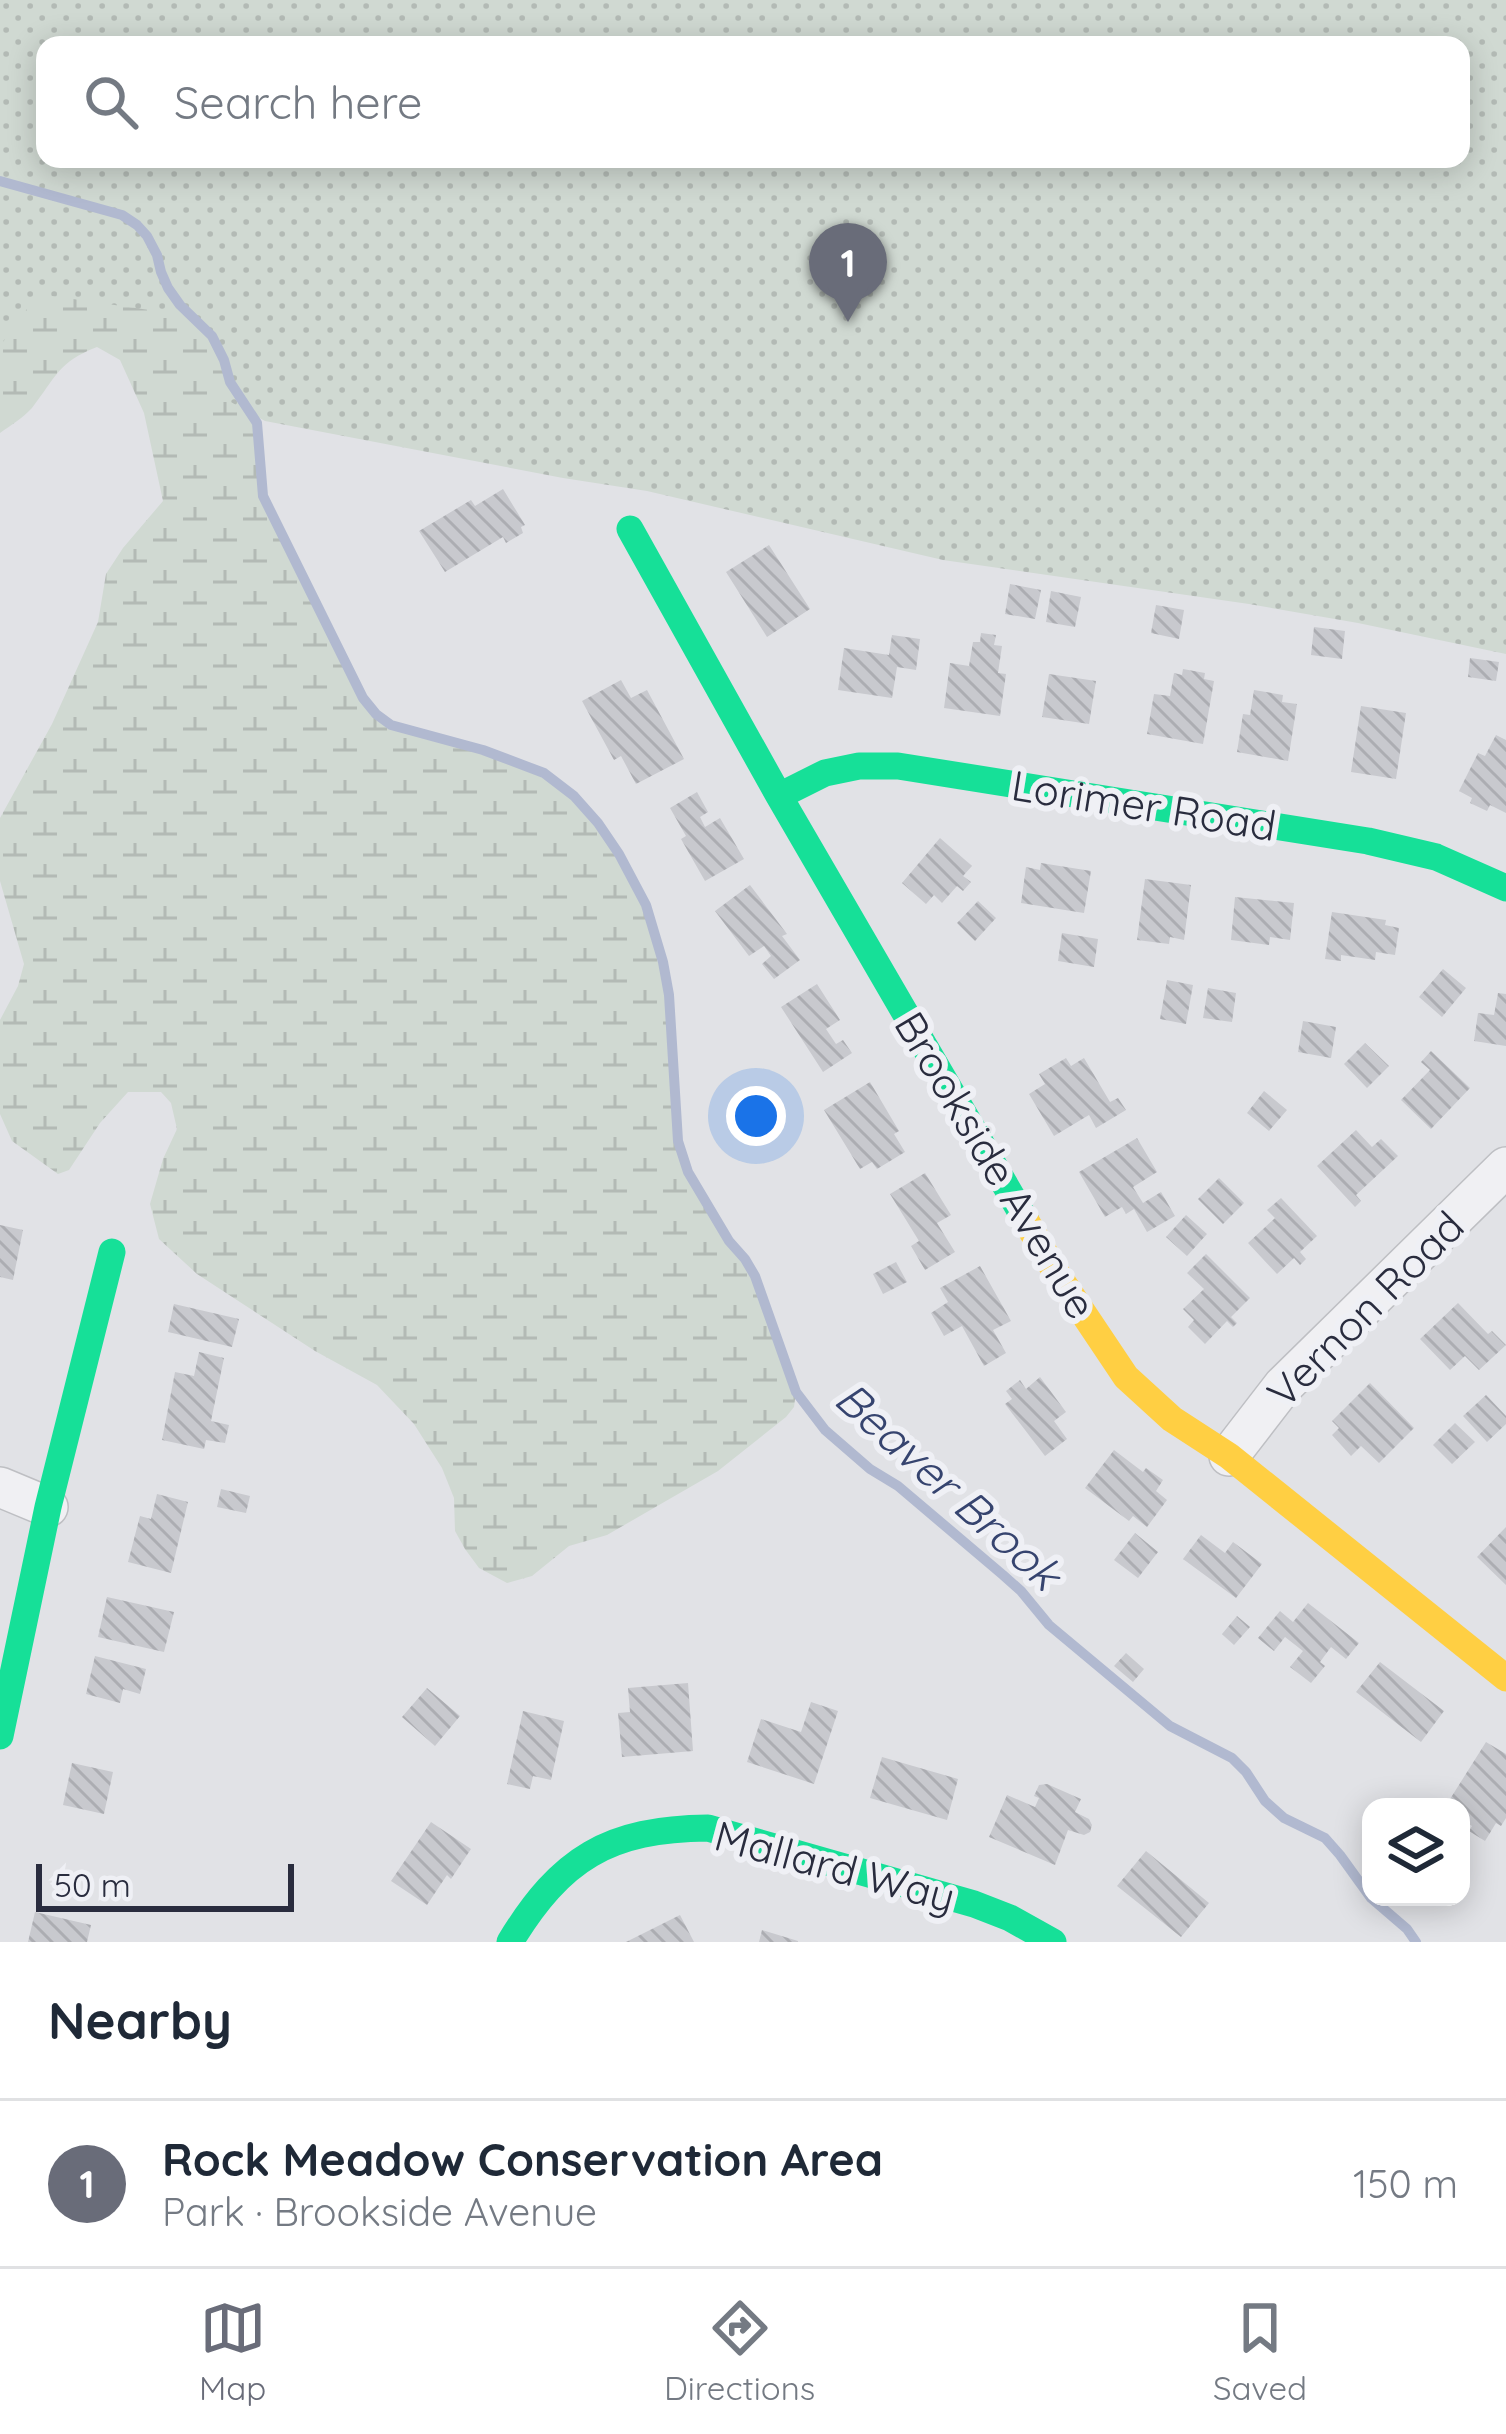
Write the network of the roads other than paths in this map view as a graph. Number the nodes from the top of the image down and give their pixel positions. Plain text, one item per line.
1 (630, 529) dead end
2 (779, 796) junction
3 (1506, 888) edge
4 (1506, 1167) edge
5 (112, 1252) dead end
6 (1228, 1456) junction
7 (0, 1487) edge
8 (48, 1507) junction
9 (1506, 1678) edge
10 (0, 1736) edge
11 (510, 1942) edge
12 (1053, 1942) edge

1 - 2 street, Brookside Avenue
2 - 3 street, Lorimer Road
2 - 6 street, Brookside Avenue
4 - 6 street, Vernon Road
5 - 8 street
6 - 9 street, Brookside Avenue
7 - 8 street
8 - 10 street
11 - 12 street, Mallard Way

